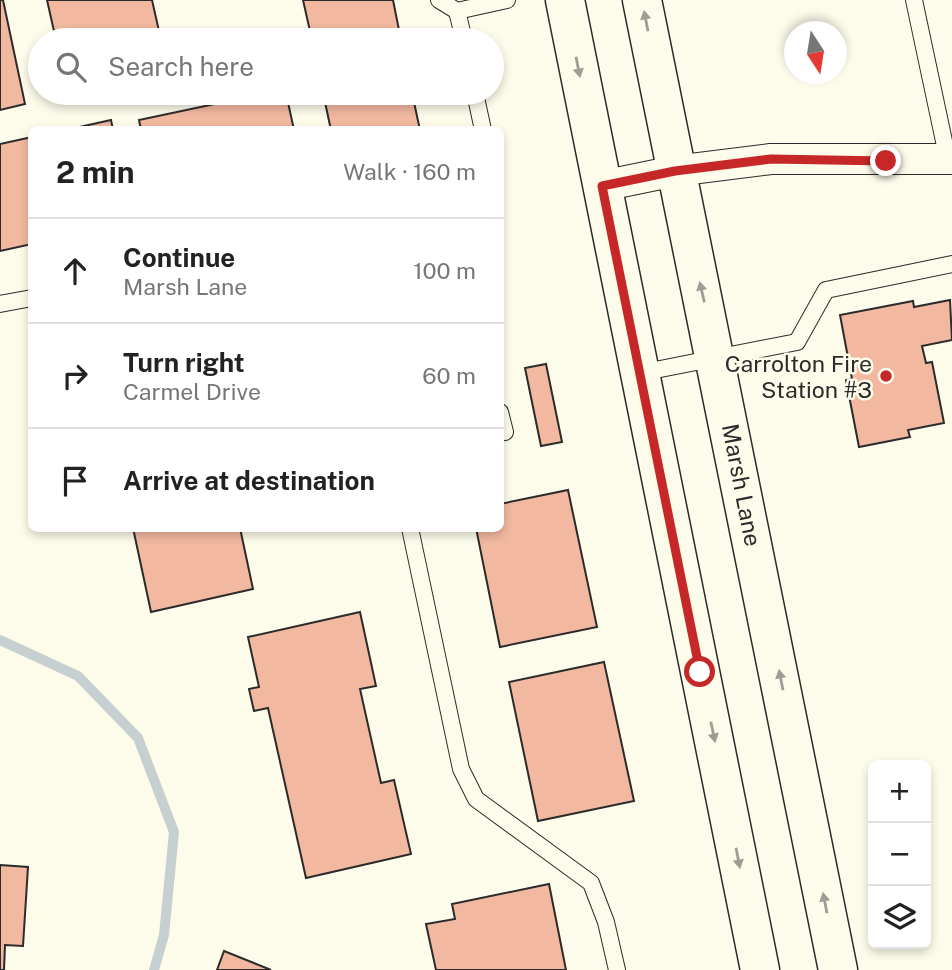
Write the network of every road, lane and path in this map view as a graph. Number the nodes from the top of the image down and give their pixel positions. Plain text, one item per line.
1 (439, 0) edge
2 (507, 0) edge
3 (565, 0) edge
4 (642, 0) edge
5 (914, 0) edge
6 (457, 10) junction
7 (461, 28) edge
8 (478, 105) edge
9 (482, 126) edge
10 (950, 160) edge
11 (675, 171) junction
12 (602, 186) junction
13 (952, 264) edge
14 (28, 299) edge
15 (0, 304) edge
16 (717, 358) junction
17 (640, 373) junction
18 (411, 532) edge
19 (617, 970) edge
20 (760, 970) edge
21 (838, 970) edge

1 - 6 lane
2 - 6 lane
3 -> 12 main road
11 -> 4 main road, Marsh Lane
5 - 10 lane
6 - 7 lane
8 - 9 lane
10 - 11 street
11 - 12 street
16 -> 11 main road, Marsh Lane
12 - 17 main road
13 - 16 lane
14 - 15 lane
16 - 17 lane
21 -> 16 main road, Marsh Lane
17 -> 20 main road
18 - 19 lane

